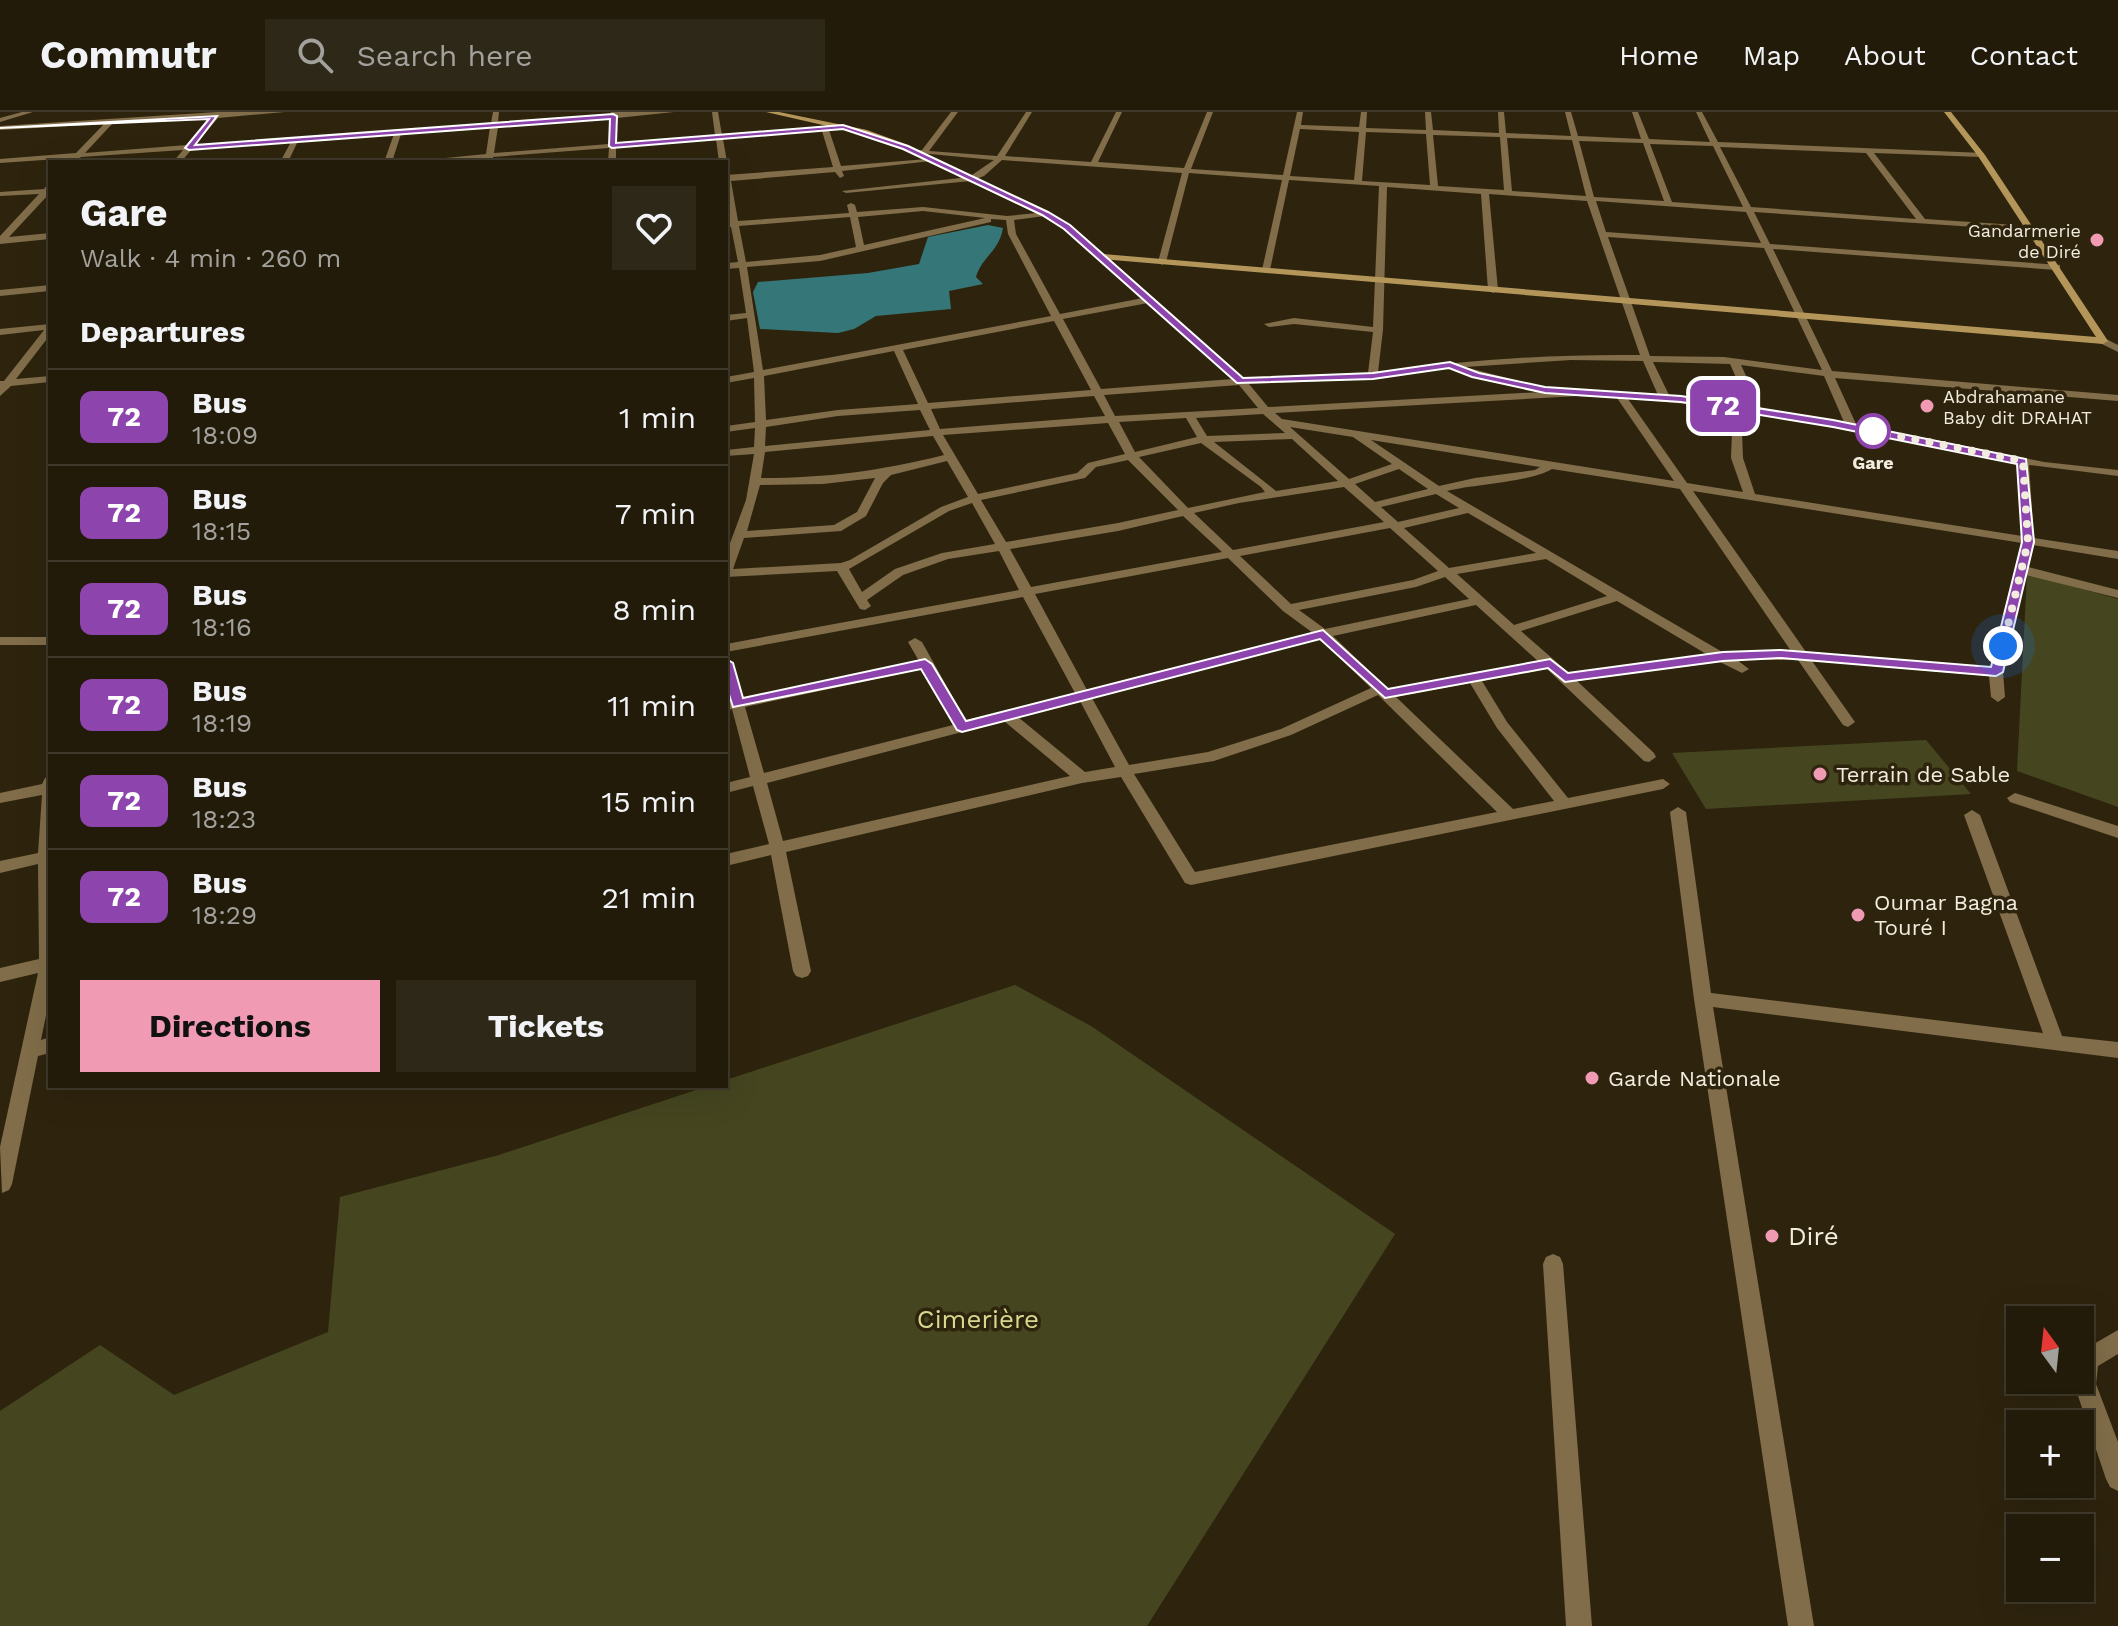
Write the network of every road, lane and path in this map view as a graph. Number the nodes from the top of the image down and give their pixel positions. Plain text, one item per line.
1 (30, 112) edge
2 (120, 112) edge
3 (282, 112) edge
4 (496, 112) edge
5 (671, 112) edge
6 (715, 112) edge
7 (769, 112) edge
8 (832, 112) edge
9 (955, 112) edge
10 (1029, 112) edge
11 (1119, 112) edge
12 (1210, 112) edge
13 (1300, 112) edge
14 (1364, 112) edge
15 (1428, 112) edge
16 (1501, 112) edge
17 (1561, 112) edge
18 (1568, 112) edge
19 (1635, 112) edge
20 (1699, 112) edge
21 (1947, 112) edge
22 (216, 114) edge
23 (614, 114) edge
24 (0, 120) edge
25 (1566, 123) dead end
26 (108, 124) junction
27 (494, 124) junction
28 (843, 127) junction
29 (1298, 127) junction
30 (0, 128) edge
31 (825, 128) junction
32 (1362, 130) junction
33 (398, 132) junction
34 (1429, 133) junction
35 (1502, 136) junction
36 (719, 137) junction
37 (296, 139) junction
38 (1573, 139) junction
39 (1644, 142) junction
40 (1713, 145) junction
41 (612, 146) junction
42 (189, 148) junction
43 (1869, 151) junction
44 (913, 152) junction
45 (924, 153) junction
46 (1981, 155) junction
47 (489, 158) edge
48 (76, 159) edge
49 (999, 159) junction
50 (179, 160) edge
51 (285, 160) edge
52 (389, 160) edge
53 (449, 160) edge
54 (612, 160) edge
55 (723, 160) edge
56 (0, 161) edge
57 (933, 161) junction
58 (1093, 165) junction
59 (838, 169) junction
60 (1186, 172) junction
61 (728, 178) edge
62 (971, 179) junction
63 (1287, 179) junction
64 (1358, 184) junction
65 (1383, 186) junction
66 (48, 189) edge
67 (1434, 189) junction
68 (48, 190) edge
69 (846, 191) junction
70 (1485, 193) junction
71 (0, 194) edge
72 (1508, 194) junction
73 (1591, 200) junction
74 (728, 202) edge
75 (1669, 205) junction
76 (1747, 210) junction
77 (854, 213) junction
78 (1045, 214) junction
79 (1004, 218) junction
80 (1923, 222) junction
81 (730, 225) edge
82 (2031, 229) junction
83 (1603, 234) junction
84 (48, 236) edge
85 (1, 240) edge
86 (1766, 245) junction
87 (861, 250) junction
88 (1101, 256) junction
89 (1162, 262) junction
90 (741, 264) junction
91 (728, 266) edge
92 (2057, 267) junction
93 (1266, 270) junction
94 (1378, 280) junction
95 (48, 288) edge
96 (1493, 290) junction
97 (0, 293) edge
98 (1149, 300) junction
99 (1627, 301) junction
100 (749, 315) junction
101 (1803, 317) junction
102 (728, 318) edge
103 (1058, 318) junction
104 (1269, 324) dead end
105 (48, 328) edge
106 (48, 330) edge
107 (1378, 330) junction
108 (0, 332) edge
109 (2103, 341) junction
110 (897, 348) junction
111 (2118, 349) edge
112 (1645, 356) junction
113 (1734, 361) junction
114 (1450, 365) junction
115 (760, 374) junction
116 (1829, 374) junction
117 (1373, 376) junction
118 (48, 379) edge
119 (728, 380) edge
120 (1241, 381) junction
121 (4, 384) edge
122 (0, 393) edge
123 (1099, 393) junction
124 (1578, 393) junction
125 (1620, 395) junction
126 (1665, 398) junction
127 (2118, 398) edge
128 (923, 407) junction
129 (1264, 409) junction
130 (1757, 412) junction
131 (1189, 414) junction
132 (1113, 419) junction
133 (1280, 422) junction
134 (762, 426) junction
135 (1852, 427) junction
136 (728, 429) edge
137 (936, 432) junction
138 (1352, 432) junction
139 (1737, 432) dead end
140 (1295, 436) junction
141 (1203, 439) junction
142 (760, 449) junction
143 (728, 453) edge
144 (951, 457) junction
145 (1132, 457) junction
146 (2023, 461) junction
147 (1552, 464) junction
148 (1398, 466) junction
149 (887, 473) junction
150 (2118, 473) edge
151 (754, 482) junction
152 (1347, 483) junction
153 (1680, 484) junction
154 (1435, 489) junction
155 (1273, 494) junction
156 (1750, 495) junction
157 (976, 498) junction
158 (1373, 506) junction
159 (1470, 509) junction
160 (1185, 511) junction
161 (1395, 525) junction
162 (739, 535) junction
163 (2028, 542) junction
164 (1002, 546) junction
165 (1230, 553) junction
166 (1549, 555) junction
167 (2118, 555) edge
168 (728, 566) edge
169 (842, 567) junction
170 (2023, 570) junction
171 (728, 572) edge
172 (1446, 572) junction
173 (1027, 591) junction
174 (2118, 594) edge
175 (1619, 596) junction
176 (862, 598) junction
177 (1478, 601) junction
178 (1288, 608) junction
179 (871, 620) junction
180 (1511, 630) junction
181 (1323, 634) junction
182 (0, 641) edge
183 (48, 641) edge
184 (915, 642) dead end
185 (728, 648) edge
186 (1723, 657) junction
187 (1803, 657) junction
188 (925, 664) junction
189 (1550, 664) junction
190 (1742, 669) dead end
191 (1996, 672) junction
192 (728, 677) edge
193 (1473, 677) junction
194 (1565, 678) junction
195 (1382, 692) junction
196 (1082, 694) junction
197 (1998, 697) dead end
198 (732, 705) edge
199 (1006, 715) junction
200 (1848, 722) dead end
201 (962, 727) junction
202 (1649, 757) dead end
203 (1124, 770) junction
204 (1082, 778) junction
205 (759, 780) junction
206 (1663, 784) dead end
207 (48, 786) edge
208 (728, 788) edge
209 (0, 798) edge
210 (2015, 798) dead end
211 (1565, 804) junction
212 (1678, 812) dead end
213 (1510, 815) junction
214 (1972, 815) dead end
215 (2118, 832) edge
216 (777, 846) junction
217 (48, 857) edge
218 (728, 859) edge
219 (0, 867) edge
220 (48, 964) edge
221 (48, 969) edge
222 (802, 971) dead end
223 (0, 975) edge
224 (1703, 999) junction
225 (2056, 1043) junction
226 (48, 1046) edge
227 (30, 1050) junction
228 (2118, 1050) edge
229 (2, 1184) dead end
230 (1553, 1264) dead end
231 (2118, 1341) edge
232 (2114, 1453) edge
233 (2118, 1479) edge
234 (1579, 1626) edge
235 (1801, 1626) edge

1 - 24 street
2 - 26 street
3 - 22 street
4 - 27 street
5 - 23 street
6 - 36 street
7 - 28 main road
8 - 28 street
9 - 45 street
10 - 49 street
11 - 58 street
12 - 60 street
13 - 29 street
14 - 32 street
15 - 34 street
16 - 35 street
17 - 25 street
18 - 38 street
19 - 39 street
20 - 40 street
21 - 46 main road
22 - 26 street
22 - 42 street
23 - 27 street
23 - 41 street
26 - 30 street
26 - 48 street
27 - 33 street
27 - 47 street
28 - 31 street
28 - 44 main road
29 - 32 street
29 - 63 street
31 - 36 street
31 - 59 street
32 - 34 street
32 - 64 street
33 - 37 street
33 - 52 street
34 - 35 street
34 - 67 street
35 - 38 street
35 - 72 street
36 - 41 street
36 - 55 street
37 - 42 street
37 - 51 street
38 - 39 street
38 - 73 street
39 - 40 street
39 - 75 street
40 - 43 street
40 - 76 street
41 - 47 street
41 - 54 street
42 - 48 street
42 - 50 street
43 - 46 street
43 - 80 street
44 - 45 street
44 - 57 main road
45 - 49 street
46 - 82 main road
47 - 53 street
48 - 56 street
49 - 58 street
49 - 62 street
57 - 59 street
57 - 62 main road
58 - 60 street
59 - 61 street
59 - 69 street
60 - 63 street
60 - 89 street
62 - 69 street
62 - 78 main road
63 - 64 street
63 - 93 street
64 - 65 street
65 - 67 street
65 - 94 street
66 - 71 street
67 - 70 street
68 - 85 street
69 - 77 street
70 - 72 street
70 - 96 street
72 - 73 street
73 - 75 street
73 - 83 street
74 - 81 street
75 - 76 street
76 - 80 street
76 - 86 street
77 - 79 street
77 - 81 street
77 - 87 street
78 - 79 street
78 - 88 main road
79 - 87 street
79 - 103 street
80 - 82 street
81 - 90 street
82 - 92 main road
83 - 86 street
83 - 99 street
84 - 85 street
86 - 92 street
86 - 101 street
87 - 90 street
88 - 89 main road
88 - 98 street
89 - 93 main road
90 - 91 street
90 - 100 street
92 - 109 main road
93 - 94 main road
94 - 96 main road
94 - 107 street
95 - 97 street
96 - 99 main road
98 - 103 street
98 - 120 street
99 - 101 main road
99 - 112 street
100 - 102 street
100 - 115 street
101 - 109 main road
101 - 116 street
103 - 110 street
103 - 123 street
104 - 107 street
105 - 108 street
106 - 121 street
107 - 117 street
109 - 111 street
110 - 115 street
110 - 128 street
112 - 113 street
112 - 114 street
112 - 126 street
113 - 116 street
113 - 130 street
114 - 117 street
114 - 124 street
115 - 119 street
115 - 134 street
116 - 127 street
116 - 135 street
117 - 120 street
118 - 121 street
120 - 123 street
120 - 129 street
121 - 122 street
123 - 128 street
123 - 132 street
124 - 125 street
124 - 129 street
125 - 126 street
125 - 153 street
126 - 130 street
128 - 134 street
128 - 137 street
129 - 131 street
129 - 133 street
130 - 135 street
131 - 132 street
131 - 141 street
132 - 137 street
132 - 145 street
133 - 138 street
133 - 140 street
134 - 136 street
134 - 142 street
135 - 146 street
137 - 142 street
137 - 144 street
138 - 147 street
138 - 148 street
139 - 156 street
140 - 141 street
140 - 152 street
141 - 145 street
141 - 155 street
142 - 143 street
142 - 151 street
144 - 149 street
144 - 157 street
145 - 157 street
145 - 160 street
146 - 150 street
146 - 163 street
147 - 153 street
147 - 154 street
148 - 152 street
148 - 154 street
149 - 151 street
149 - 162 street
151 - 162 street
152 - 155 street
152 - 158 street
153 - 156 street
153 - 187 street
154 - 158 street
154 - 159 street
155 - 160 street
156 - 163 street
157 - 164 street
157 - 169 street
158 - 161 street
159 - 161 street
159 - 166 street
160 - 164 street
160 - 165 street
161 - 165 street
161 - 172 street
162 - 168 street
163 - 167 street
163 - 170 street
164 - 173 street
164 - 176 street
165 - 173 street
165 - 178 street
166 - 172 street
166 - 175 street
169 - 171 street
169 - 176 street
170 - 174 street
170 - 191 street
172 - 177 street
172 - 178 street
173 - 179 street
173 - 196 street
175 - 180 street
175 - 186 street
176 - 179 street
177 - 180 street
177 - 181 street
178 - 181 street
179 - 185 street
180 - 189 street
181 - 195 street
181 - 196 street
182 - 183 street
184 - 188 street
186 - 187 street
186 - 190 street
186 - 194 street
187 - 191 street
187 - 200 street
188 - 198 street
188 - 201 street
189 - 193 street
189 - 194 street
191 - 197 street
192 - 198 street
193 - 195 street
193 - 211 street
194 - 202 street
195 - 203 street
195 - 213 street
196 - 199 street
196 - 203 street
198 - 205 street
199 - 201 street
199 - 204 street
201 - 205 street
203 - 204 street
203 - 213 street
204 - 216 street
205 - 208 street
205 - 216 street
206 - 211 street
207 - 209 street
210 - 215 street
211 - 213 street
212 - 224 street
214 - 225 street
216 - 218 street
216 - 222 street
217 - 219 street
220 - 223 street
221 - 227 street
224 - 225 street
224 - 235 street
225 - 228 street
226 - 227 street
227 - 229 street
230 - 234 street
231 - 232 street
232 - 233 street

